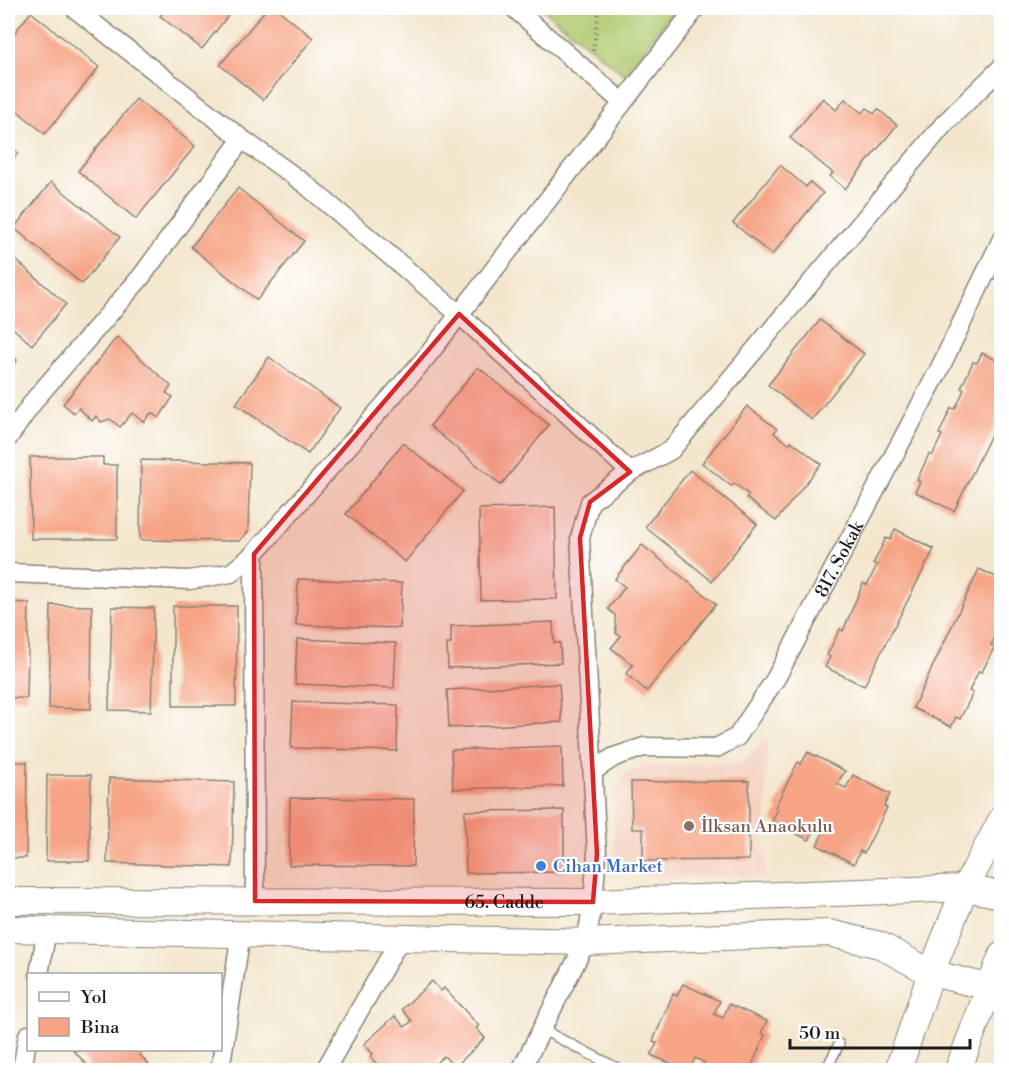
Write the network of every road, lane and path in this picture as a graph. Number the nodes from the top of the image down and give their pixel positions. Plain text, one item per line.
1 (74, 8) edge
2 (514, 8) edge
3 (599, 8) edge
4 (696, 8) edge
5 (1002, 68) edge
6 (589, 72) junction
7 (622, 102) junction
8 (242, 139) junction
9 (1002, 238) edge
10 (459, 314) junction
11 (8, 438) edge
12 (630, 472) junction
13 (254, 554) junction
14 (8, 573) edge
15 (593, 771) junction
16 (1002, 819) edge
17 (965, 888) junction
18 (1002, 895) edge
19 (8, 901) edge
20 (255, 901) junction
21 (593, 902) junction
22 (8, 929) edge
23 (47, 930) junction
24 (241, 933) junction
25 (402, 936) junction
26 (586, 942) junction
27 (1002, 956) edge
28 (39, 973) edge
29 (931, 973) junction
30 (988, 987) junction
31 (543, 1030) junction
32 (27, 1041) edge
33 (838, 1044) dead end
34 (22, 1071) edge
35 (220, 1071) edge
36 (325, 1071) edge
37 (520, 1071) edge
38 (621, 1071) edge
39 (826, 1071) edge
40 (898, 1071) edge
41 (958, 1071) edge

1 - 8 street
2 - 6 street
3 - 6 path
4 - 7 street
5 - 12 street
6 - 7 street
7 - 10 street
8 - 10 street
8 - 11 street
9 - 15 street, 817. Sokak
10 - 12 street
10 - 13 street
12 - 15 street
13 - 14 street
13 - 20 street
15 - 21 street
16 - 17 main road
17 - 18 main road, 65. Cadde
17 - 21 main road, 65. Cadde
17 - 29 main road
19 - 20 main road, 65. Cadde
20 - 21 main road, 65. Cadde
21 - 26 street
22 - 23 main road, 65. Cadde
23 - 24 main road, 65. Cadde
23 - 28 street
24 - 25 main road, 65. Cadde
24 - 35 street
25 - 26 main road, 65. Cadde
25 - 36 street
26 - 29 main road, 65. Cadde
26 - 31 street
27 - 30 main road
29 - 30 main road, 65. Cadde
29 - 40 main road
30 - 41 main road
31 - 37 street
31 - 38 lane
32 - 34 street
33 - 39 lane

